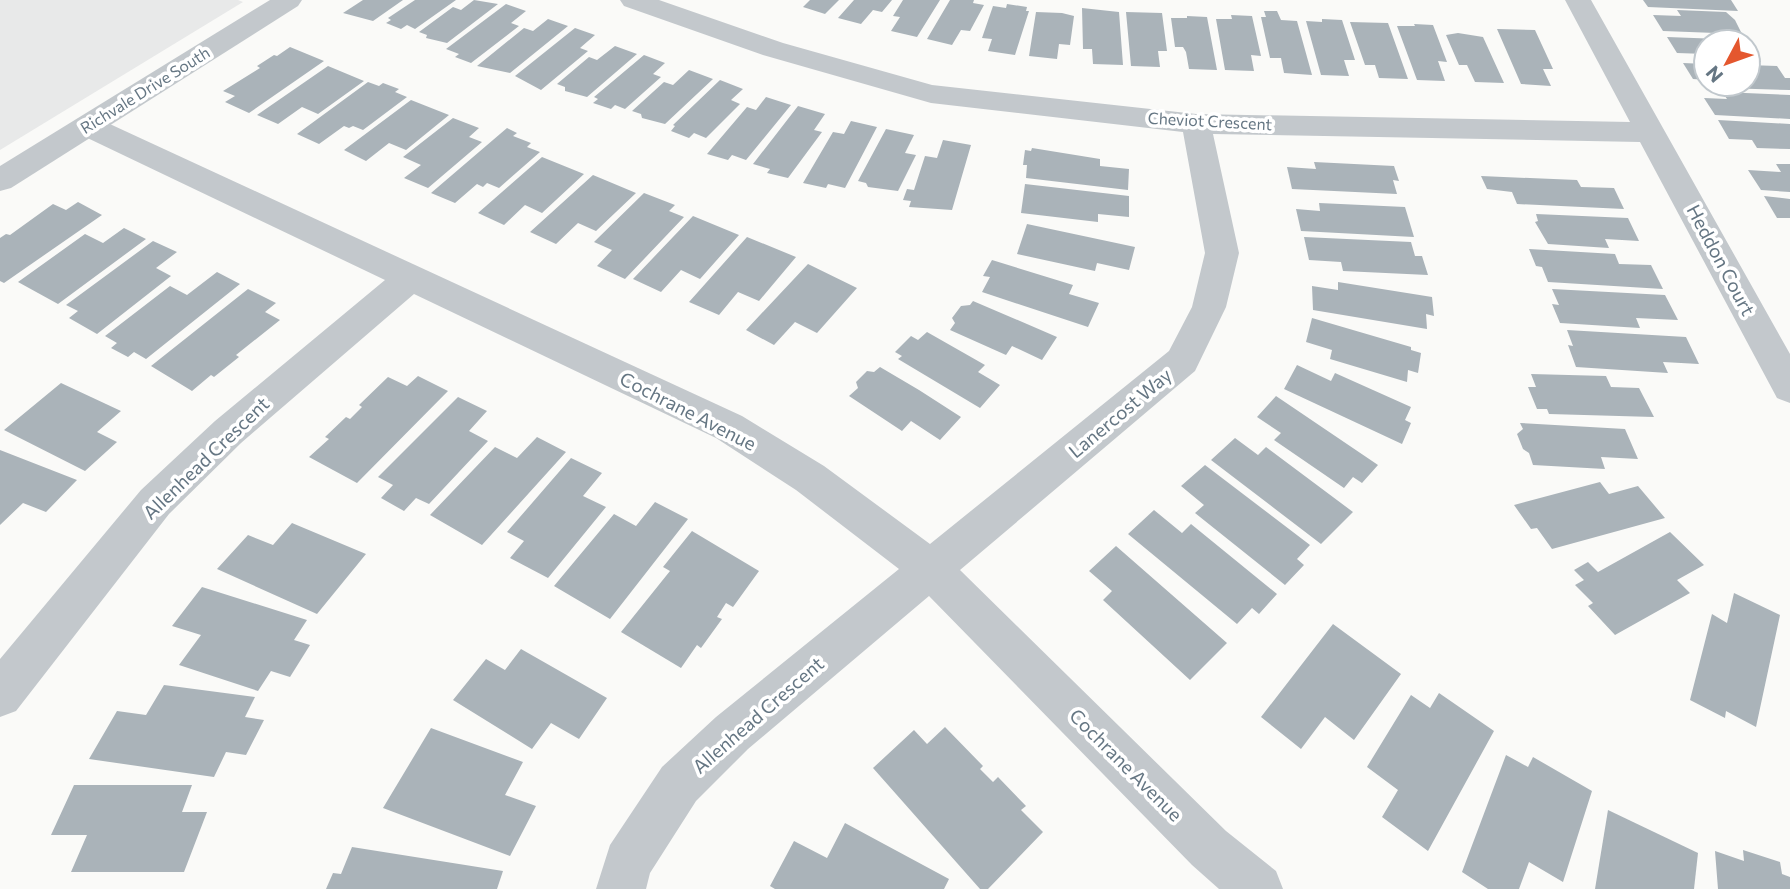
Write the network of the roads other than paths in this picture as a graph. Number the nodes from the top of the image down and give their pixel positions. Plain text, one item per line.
1 (289, 0) edge
2 (633, 0) edge
3 (1578, 0) edge
4 (1196, 124) junction
5 (88, 126) junction
6 (1652, 132) junction
7 (0, 180) edge
8 (410, 278) junction
9 (1790, 387) edge
10 (931, 569) junction
11 (0, 695) edge
12 (621, 889) edge
13 (1258, 889) edge

1 - 5 street, Richvale Drive South
2 - 4 street, Cheviot Crescent
3 - 6 street
4 - 6 street, Cheviot Crescent
4 - 10 street, Lanercost Way
5 - 7 street, Richvale Drive South
5 - 8 street, Cochrane Avenue
6 - 9 street, Heddon Court
8 - 10 street, Cochrane Avenue
8 - 11 street, Allenhead Crescent
10 - 12 street, Allenhead Crescent
10 - 13 street, Cochrane Avenue

